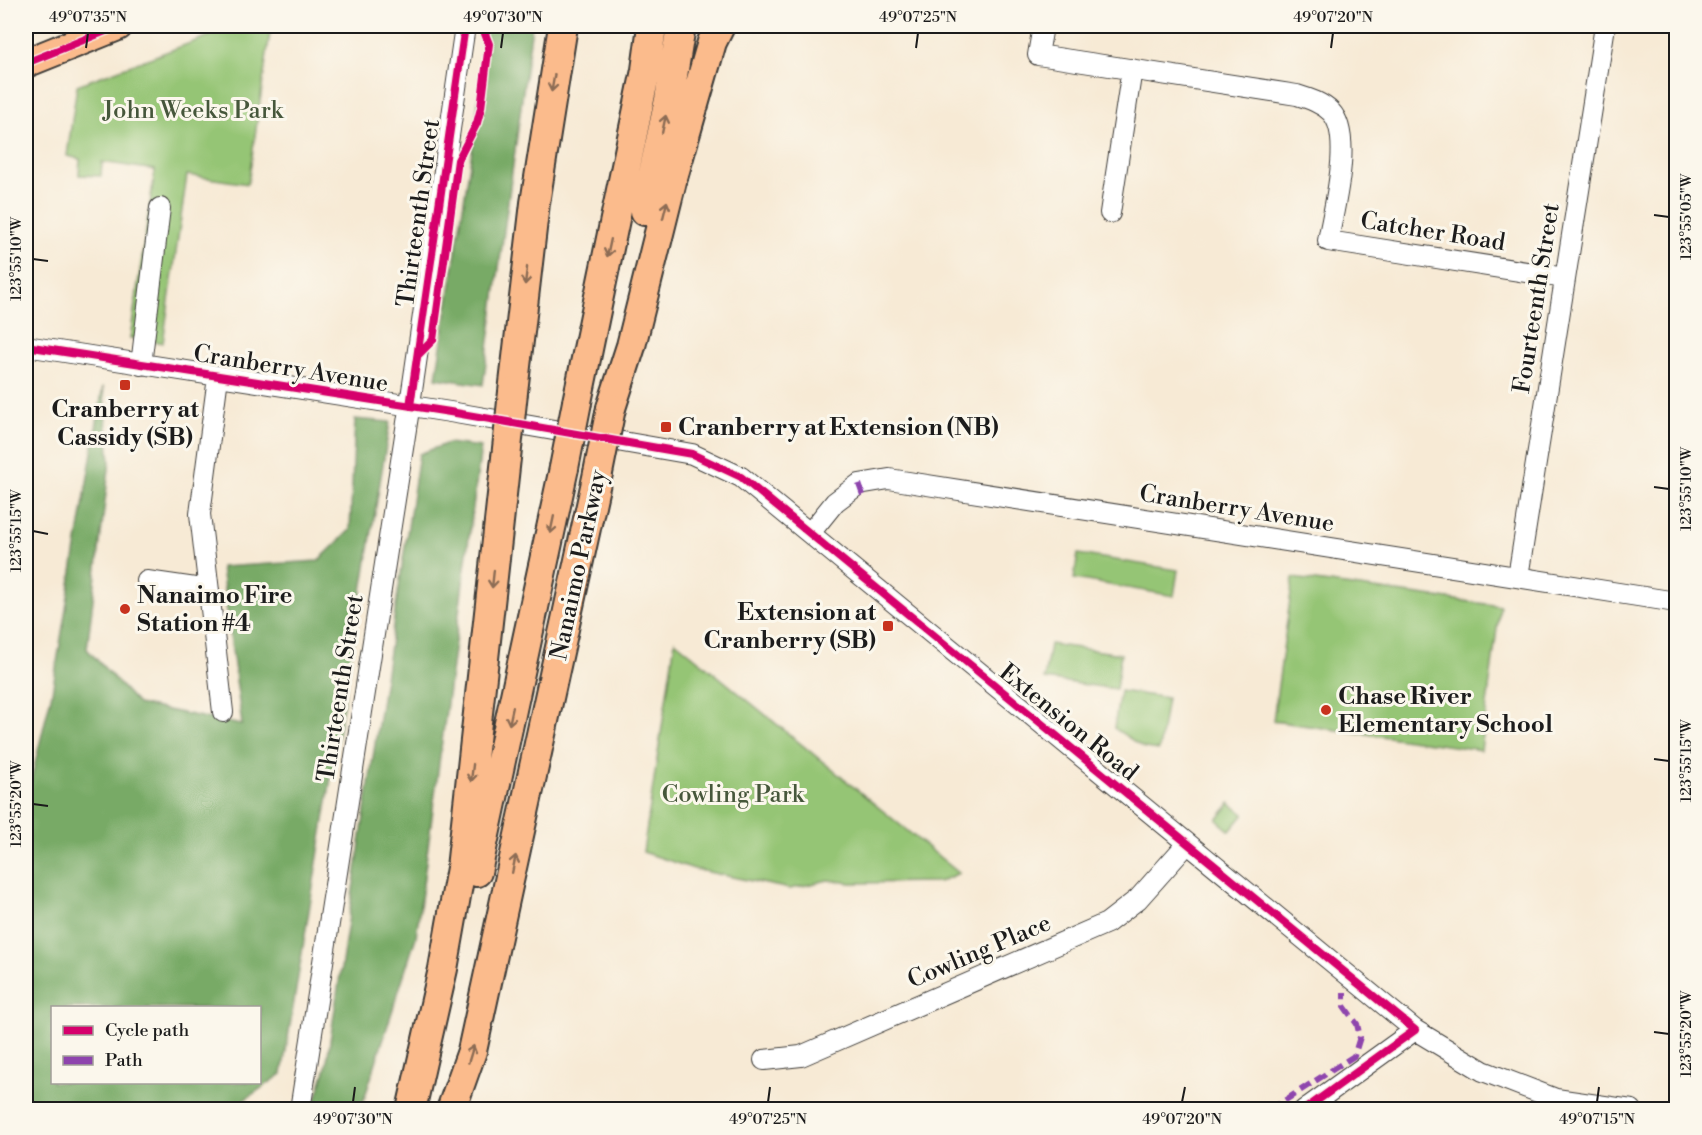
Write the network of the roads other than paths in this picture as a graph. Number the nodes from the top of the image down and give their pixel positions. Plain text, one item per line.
1 (118, 26) edge
2 (465, 26) edge
3 (563, 26) edge
4 (652, 26) edge
5 (681, 26) edge
6 (720, 26) edge
7 (1043, 26) edge
8 (1605, 26) edge
9 (26, 63) edge
10 (1132, 69) junction
11 (160, 208) dead end
12 (1110, 213) dead end
13 (1565, 278) junction
14 (26, 346) edge
15 (141, 365) junction
16 (218, 377) junction
17 (410, 406) junction
18 (611, 408) junction
19 (692, 454) joint
20 (810, 533) junction
21 (1518, 577) junction
22 (147, 581) dead end
23 (209, 590) junction
24 (1677, 602) edge
25 (223, 712) dead end
26 (1187, 844) junction
27 (1414, 1030) junction
28 (764, 1060) dead end
29 (411, 1109) edge
30 (300, 1110) edge
31 (451, 1110) edge
32 (1304, 1110) edge
33 (1632, 1110) edge

1 - 9 highway
2 - 17 street, Thirteenth Street
3 -> 29 highway, bridge
4 -> 29 highway, bridge
18 -> 5 highway
18 -> 6 highway, Nanaimo Parkway
7 - 10 street
8 - 13 street, Fourteenth Street
10 - 12 street
10 - 13 street, Catcher Road
11 - 15 street
13 - 21 street, Fourteenth Street
14 - 15 street, Cranberry Avenue
15 - 16 street, Cranberry Avenue
16 - 17 street, Cranberry Avenue
16 - 23 street
17 - 19 street, Cranberry Avenue
17 - 30 street, Thirteenth Street
31 -> 18 highway, Nanaimo Parkway, bridge
19 - 20 street, Extension Road
20 - 21 street, Cranberry Avenue
20 - 26 street, Extension Road
21 - 24 street, Cranberry Avenue
22 - 23 street
23 - 25 street
26 - 27 street, Extension Road
26 - 28 street, Cowling Place
27 - 32 street
27 - 33 street, Extension Road

